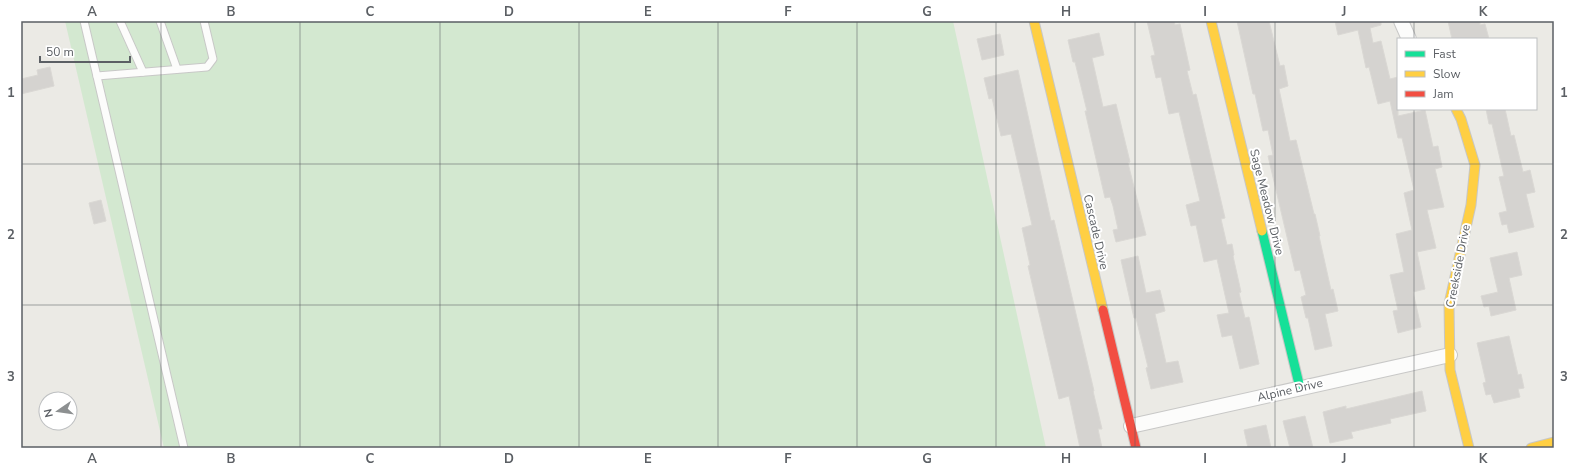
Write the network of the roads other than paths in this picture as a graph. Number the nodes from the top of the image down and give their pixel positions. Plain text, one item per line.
1 (84, 21) edge
2 (120, 21) edge
3 (160, 21) edge
4 (204, 21) edge
5 (1034, 21) edge
6 (1211, 21) edge
7 (1401, 21) edge
8 (1409, 38) edge
9 (177, 69) junction
10 (143, 72) junction
11 (97, 76) junction
12 (1457, 110) edge
13 (1450, 354) junction
14 (1300, 388) junction
15 (1130, 426) junction
16 (1554, 442) edge
17 (184, 448) edge
18 (1136, 448) edge
19 (1469, 448) edge
20 (1531, 448) edge

1 - 11 lane
2 - 10 lane
3 - 9 lane
4 - 9 lane
5 - 15 street, Cascade Drive
6 - 14 street, Sage Meadow Drive
7 - 8 street
9 - 10 lane
10 - 11 lane
11 - 17 lane
12 - 13 street, Creekside Drive
13 - 14 street, Alpine Drive
13 - 19 street, Creekside Drive
14 - 15 street, Alpine Drive
15 - 18 street, Cascade Drive
16 - 20 street

